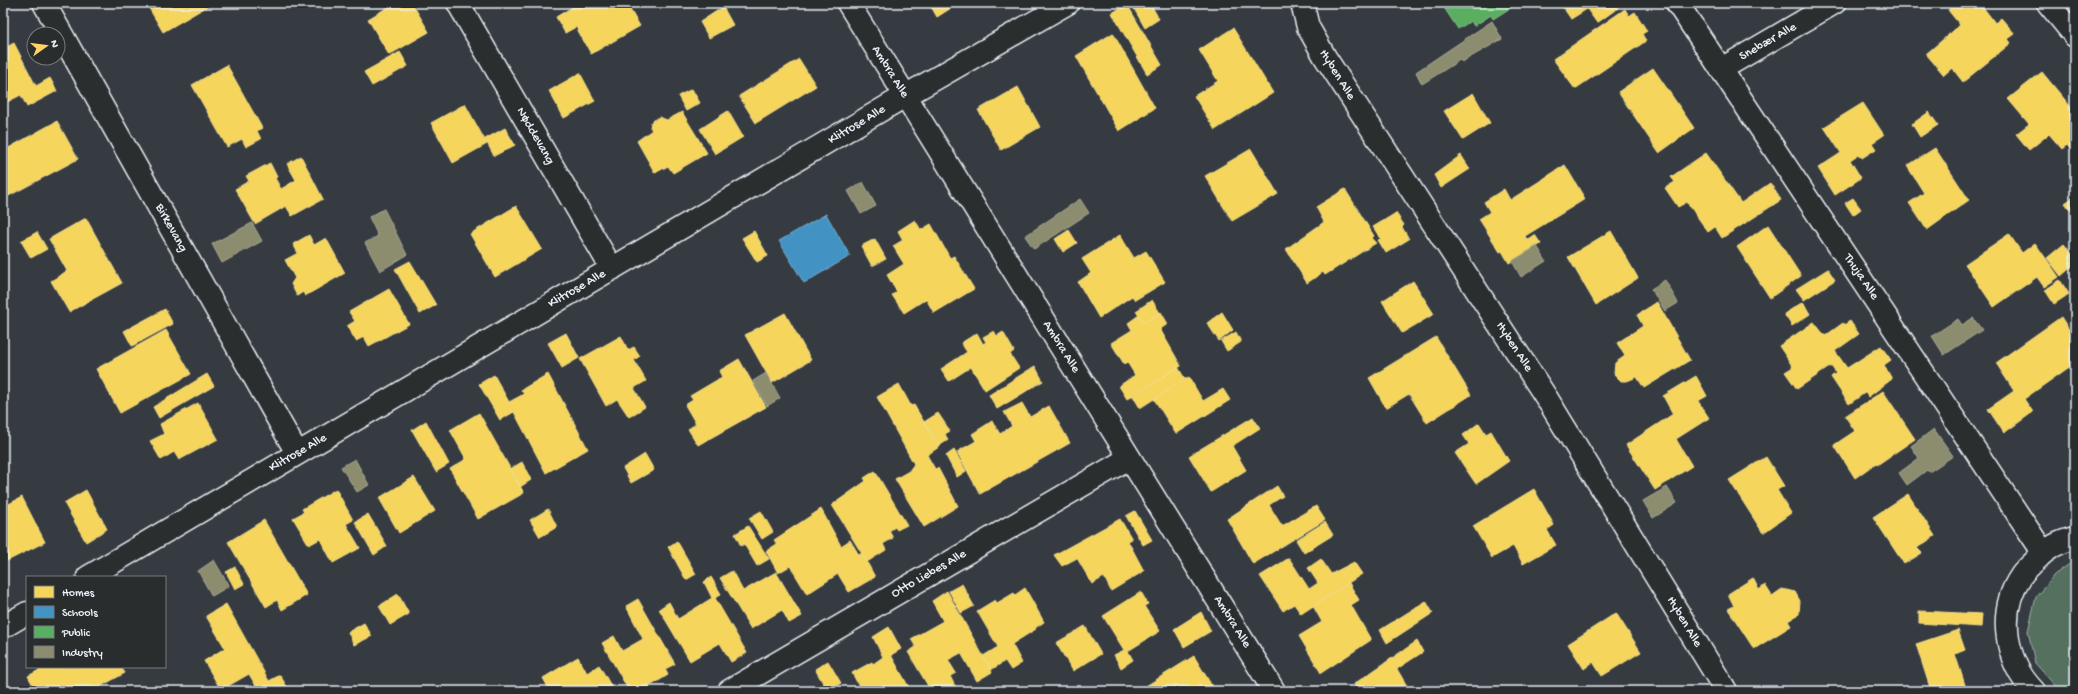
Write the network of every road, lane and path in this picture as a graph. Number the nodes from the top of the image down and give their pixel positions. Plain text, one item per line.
1 (44, 3) edge
2 (458, 3) edge
3 (848, 3) edge
4 (1068, 3) edge
5 (1302, 3) edge
6 (1678, 3) edge
7 (1834, 3) edge
8 (2048, 3) edge
9 (2075, 36) edge
10 (1722, 68) junction
11 (905, 96) junction
12 (612, 270) junction
13 (297, 453) junction
14 (1129, 458) junction
15 (2075, 538) edge
16 (2043, 552) junction
17 (90, 576) edge
18 (26, 614) edge
19 (3, 627) edge
20 (729, 691) edge
21 (1274, 691) edge
22 (1726, 691) edge
23 (2034, 691) edge

1 - 13 street, Birkevang
2 - 12 street, Nøddevang
3 - 11 street, Ambra Alle
4 - 11 street, Klitrose Alle
5 - 22 street, Hyben Alle
6 - 10 street, Thuja Alle
7 - 10 street, Snebær Alle
8 - 9 street
10 - 16 street, Thuja Alle
11 - 12 street, Klitrose Alle
11 - 14 street, Ambra Alle
12 - 13 street, Klitrose Alle
13 - 17 street, Klitrose Alle
14 - 20 street, Otto Liebes Alle
14 - 21 street, Ambra Alle
15 - 16 street
16 - 23 street
18 - 19 street

